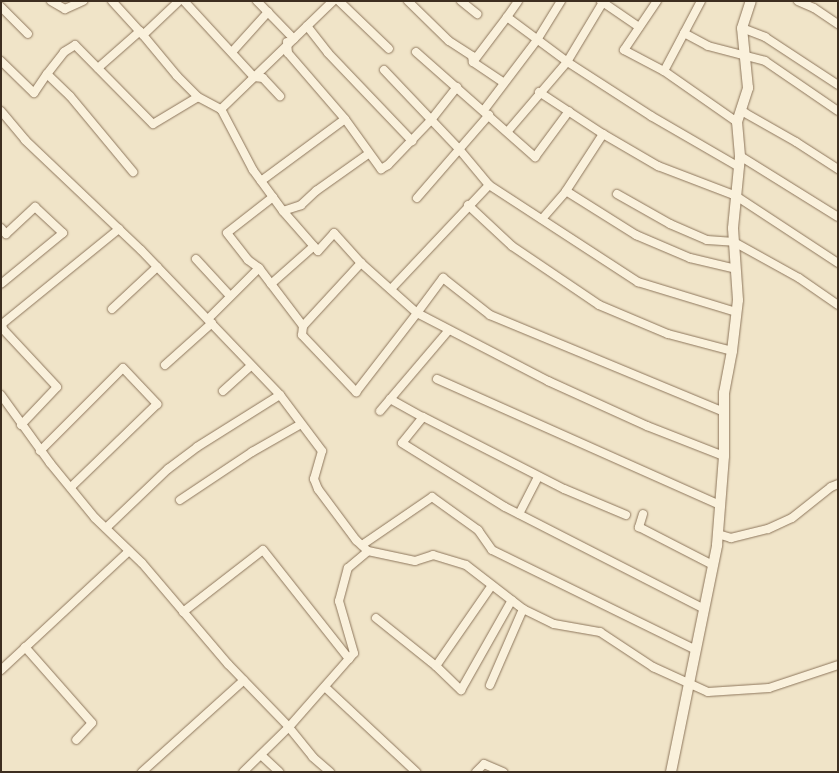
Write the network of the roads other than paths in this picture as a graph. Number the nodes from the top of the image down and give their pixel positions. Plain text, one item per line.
1 (51, 1) edge
2 (82, 1) edge
3 (112, 1) edge
4 (179, 1) edge
5 (184, 1) edge
6 (257, 1) edge
7 (333, 1) edge
8 (339, 1) edge
9 (408, 1) edge
10 (461, 1) edge
11 (518, 1) edge
12 (561, 1) edge
13 (657, 1) edge
14 (701, 1) edge
15 (751, 1) edge
16 (798, 1) edge
17 (602, 2) edge
18 (1, 7) edge
19 (268, 12) junction
20 (477, 14) dead end
21 (507, 17) junction
22 (838, 24) edge
23 (307, 26) junction
24 (639, 27) junction
25 (742, 28) junction
26 (141, 33) junction
27 (684, 33) junction
28 (28, 34) dead end
29 (537, 40) junction
30 (290, 41) junction
31 (389, 50) dead end
32 (232, 52) junction
33 (416, 52) dead end
34 (745, 56) junction
35 (1, 61) edge
36 (473, 62) junction
37 (567, 62) junction
38 (98, 68) junction
39 (384, 70) dead end
40 (664, 71) junction
41 (47, 74) junction
42 (254, 77) junction
43 (504, 84) junction
44 (838, 85) edge
45 (457, 87) junction
46 (539, 92) junction
47 (280, 96) dead end
48 (198, 97) junction
49 (221, 109) junction
50 (1, 111) edge
51 (569, 111) junction
52 (838, 111) edge
53 (486, 112) junction
54 (739, 118) junction
55 (345, 120) junction
56 (431, 120) junction
57 (508, 131) junction
58 (603, 134) junction
59 (412, 141) junction
60 (459, 148) junction
61 (368, 154) junction
62 (740, 156) junction
63 (739, 167) junction
64 (838, 169) edge
65 (133, 172) dead end
66 (261, 181) junction
67 (488, 185) junction
68 (566, 191) junction
69 (617, 194) dead end
70 (736, 196) junction
71 (272, 197) junction
72 (417, 198) dead end
73 (468, 205) junction
74 (283, 211) junction
75 (838, 217) edge
76 (542, 219) junction
77 (119, 229) junction
78 (3, 234) edge
79 (734, 242) junction
80 (314, 246) junction
81 (196, 259) dead end
82 (361, 263) junction
83 (838, 263) edge
84 (157, 267) junction
85 (259, 268) junction
86 (736, 268) junction
87 (1, 284) edge
88 (271, 284) junction
89 (391, 289) junction
90 (230, 296) junction
91 (838, 305) edge
92 (112, 309) dead end
93 (736, 312) junction
94 (417, 313) junction
95 (210, 321) junction
96 (303, 326) junction
97 (449, 330) junction
98 (732, 351) junction
99 (165, 366) dead end
100 (251, 366) junction
101 (437, 378) dead end
102 (223, 391) dead end
103 (1, 395) edge
104 (280, 395) junction
105 (390, 398) junction
106 (380, 411) dead end
107 (724, 412) junction
108 (423, 417) junction
109 (301, 424) junction
110 (21, 425) junction
111 (40, 451) junction
112 (724, 456) junction
113 (538, 477) junction
114 (838, 484) edge
115 (71, 487) junction
116 (180, 500) dead end
117 (720, 505) junction
118 (519, 514) junction
119 (643, 514) dead end
120 (626, 516) dead end
121 (106, 528) junction
122 (718, 534) junction
123 (362, 546) junction
124 (129, 551) junction
125 (368, 551) junction
126 (713, 565) junction
127 (492, 585) junction
128 (512, 600) junction
129 (524, 609) junction
130 (704, 609) junction
131 (183, 612) junction
132 (376, 618) dead end
133 (25, 648) junction
134 (696, 650) junction
135 (349, 659) junction
136 (838, 665) edge
137 (436, 666) junction
138 (1, 670) edge
139 (244, 680) junction
140 (689, 684) junction
141 (490, 685) dead end
142 (325, 687) junction
143 (289, 727) junction
144 (76, 740) dead end
145 (261, 755) junction
146 (142, 772) edge
147 (243, 772) edge
148 (279, 772) edge
149 (330, 772) edge
150 (416, 772) edge
151 (476, 772) edge
152 (503, 772) edge
153 (671, 772) edge

1 - 2 street
3 - 26 street
4 - 26 street
5 - 32 street
6 - 19 street
7 - 23 street
8 - 31 street
9 - 36 street
10 - 20 street
11 - 21 street
12 - 29 street
13 - 24 street
14 - 27 street
15 - 25 street
16 - 22 street
17 - 24 street
17 - 37 street
18 - 28 street
19 - 30 street
19 - 32 street
21 - 29 street
21 - 36 street
23 - 30 street
23 - 59 street
24 - 40 street
25 - 34 street
25 - 44 street
26 - 38 street
26 - 48 street
27 - 34 street
27 - 40 street
29 - 37 street
29 - 43 street
30 - 42 street
30 - 55 street
32 - 42 street
33 - 45 street
34 - 52 street
34 - 54 street
35 - 41 street
36 - 43 street
37 - 46 street
37 - 63 street
38 - 41 street
38 - 48 street
39 - 56 street
40 - 54 street
41 - 65 street
42 - 47 street
42 - 49 street
43 - 53 street
45 - 53 street
45 - 56 street
46 - 51 street
46 - 57 street
48 - 49 street
49 - 66 street
50 - 77 street
51 - 57 street
51 - 58 street
53 - 57 street
53 - 60 street
54 - 62 street
54 - 64 street
55 - 61 street
55 - 66 street
56 - 59 street
56 - 60 street
58 - 68 street
58 - 70 street
59 - 61 street
60 - 67 street
60 - 72 street
61 - 74 street
62 - 63 street
62 - 75 street
63 - 70 street
66 - 71 street
67 - 73 street
67 - 76 street
68 - 76 street
68 - 86 street
69 - 79 street
70 - 79 street
70 - 83 street
71 - 74 street
71 - 85 street
73 - 89 street
73 - 98 street
74 - 80 street
76 - 93 street
77 - 84 street
77 - 110 street
78 - 87 street
79 - 86 street
79 - 91 street
80 - 82 street
80 - 88 street
81 - 90 street
82 - 89 street
82 - 96 street
84 - 92 street
84 - 95 street
85 - 88 street
85 - 90 street
86 - 93 street
88 - 96 street
89 - 94 street
90 - 95 street
93 - 98 street
94 - 96 street
94 - 97 street
94 - 107 street
95 - 99 street
95 - 100 street
97 - 105 street
97 - 112 street
98 - 107 street
100 - 102 street
100 - 104 street
101 - 117 street
103 - 110 street
104 - 109 street
104 - 121 street
105 - 106 street
105 - 108 street
107 - 112 street
108 - 113 street
108 - 118 street
109 - 116 street
109 - 123 street
110 - 111 street
111 - 115 street
111 - 115 street
112 - 117 street
113 - 118 street
113 - 120 street
114 - 122 street
115 - 121 street
117 - 122 street
118 - 130 street
119 - 126 street
121 - 124 street
122 - 126 street
123 - 125 street
123 - 134 street
124 - 131 street
124 - 133 street
125 - 127 street
125 - 135 street
126 - 130 street
127 - 128 street
127 - 137 street
128 - 129 street
128 - 137 street
129 - 140 street
129 - 141 street
130 - 134 street
131 - 135 street
131 - 139 street
132 - 137 street
133 - 138 street
133 - 144 street
134 - 140 street
135 - 142 street
136 - 140 street
139 - 143 street
139 - 146 street
140 - 153 street
142 - 143 street
142 - 150 street
143 - 145 street
143 - 149 street
145 - 147 street
145 - 148 street
151 - 152 street

